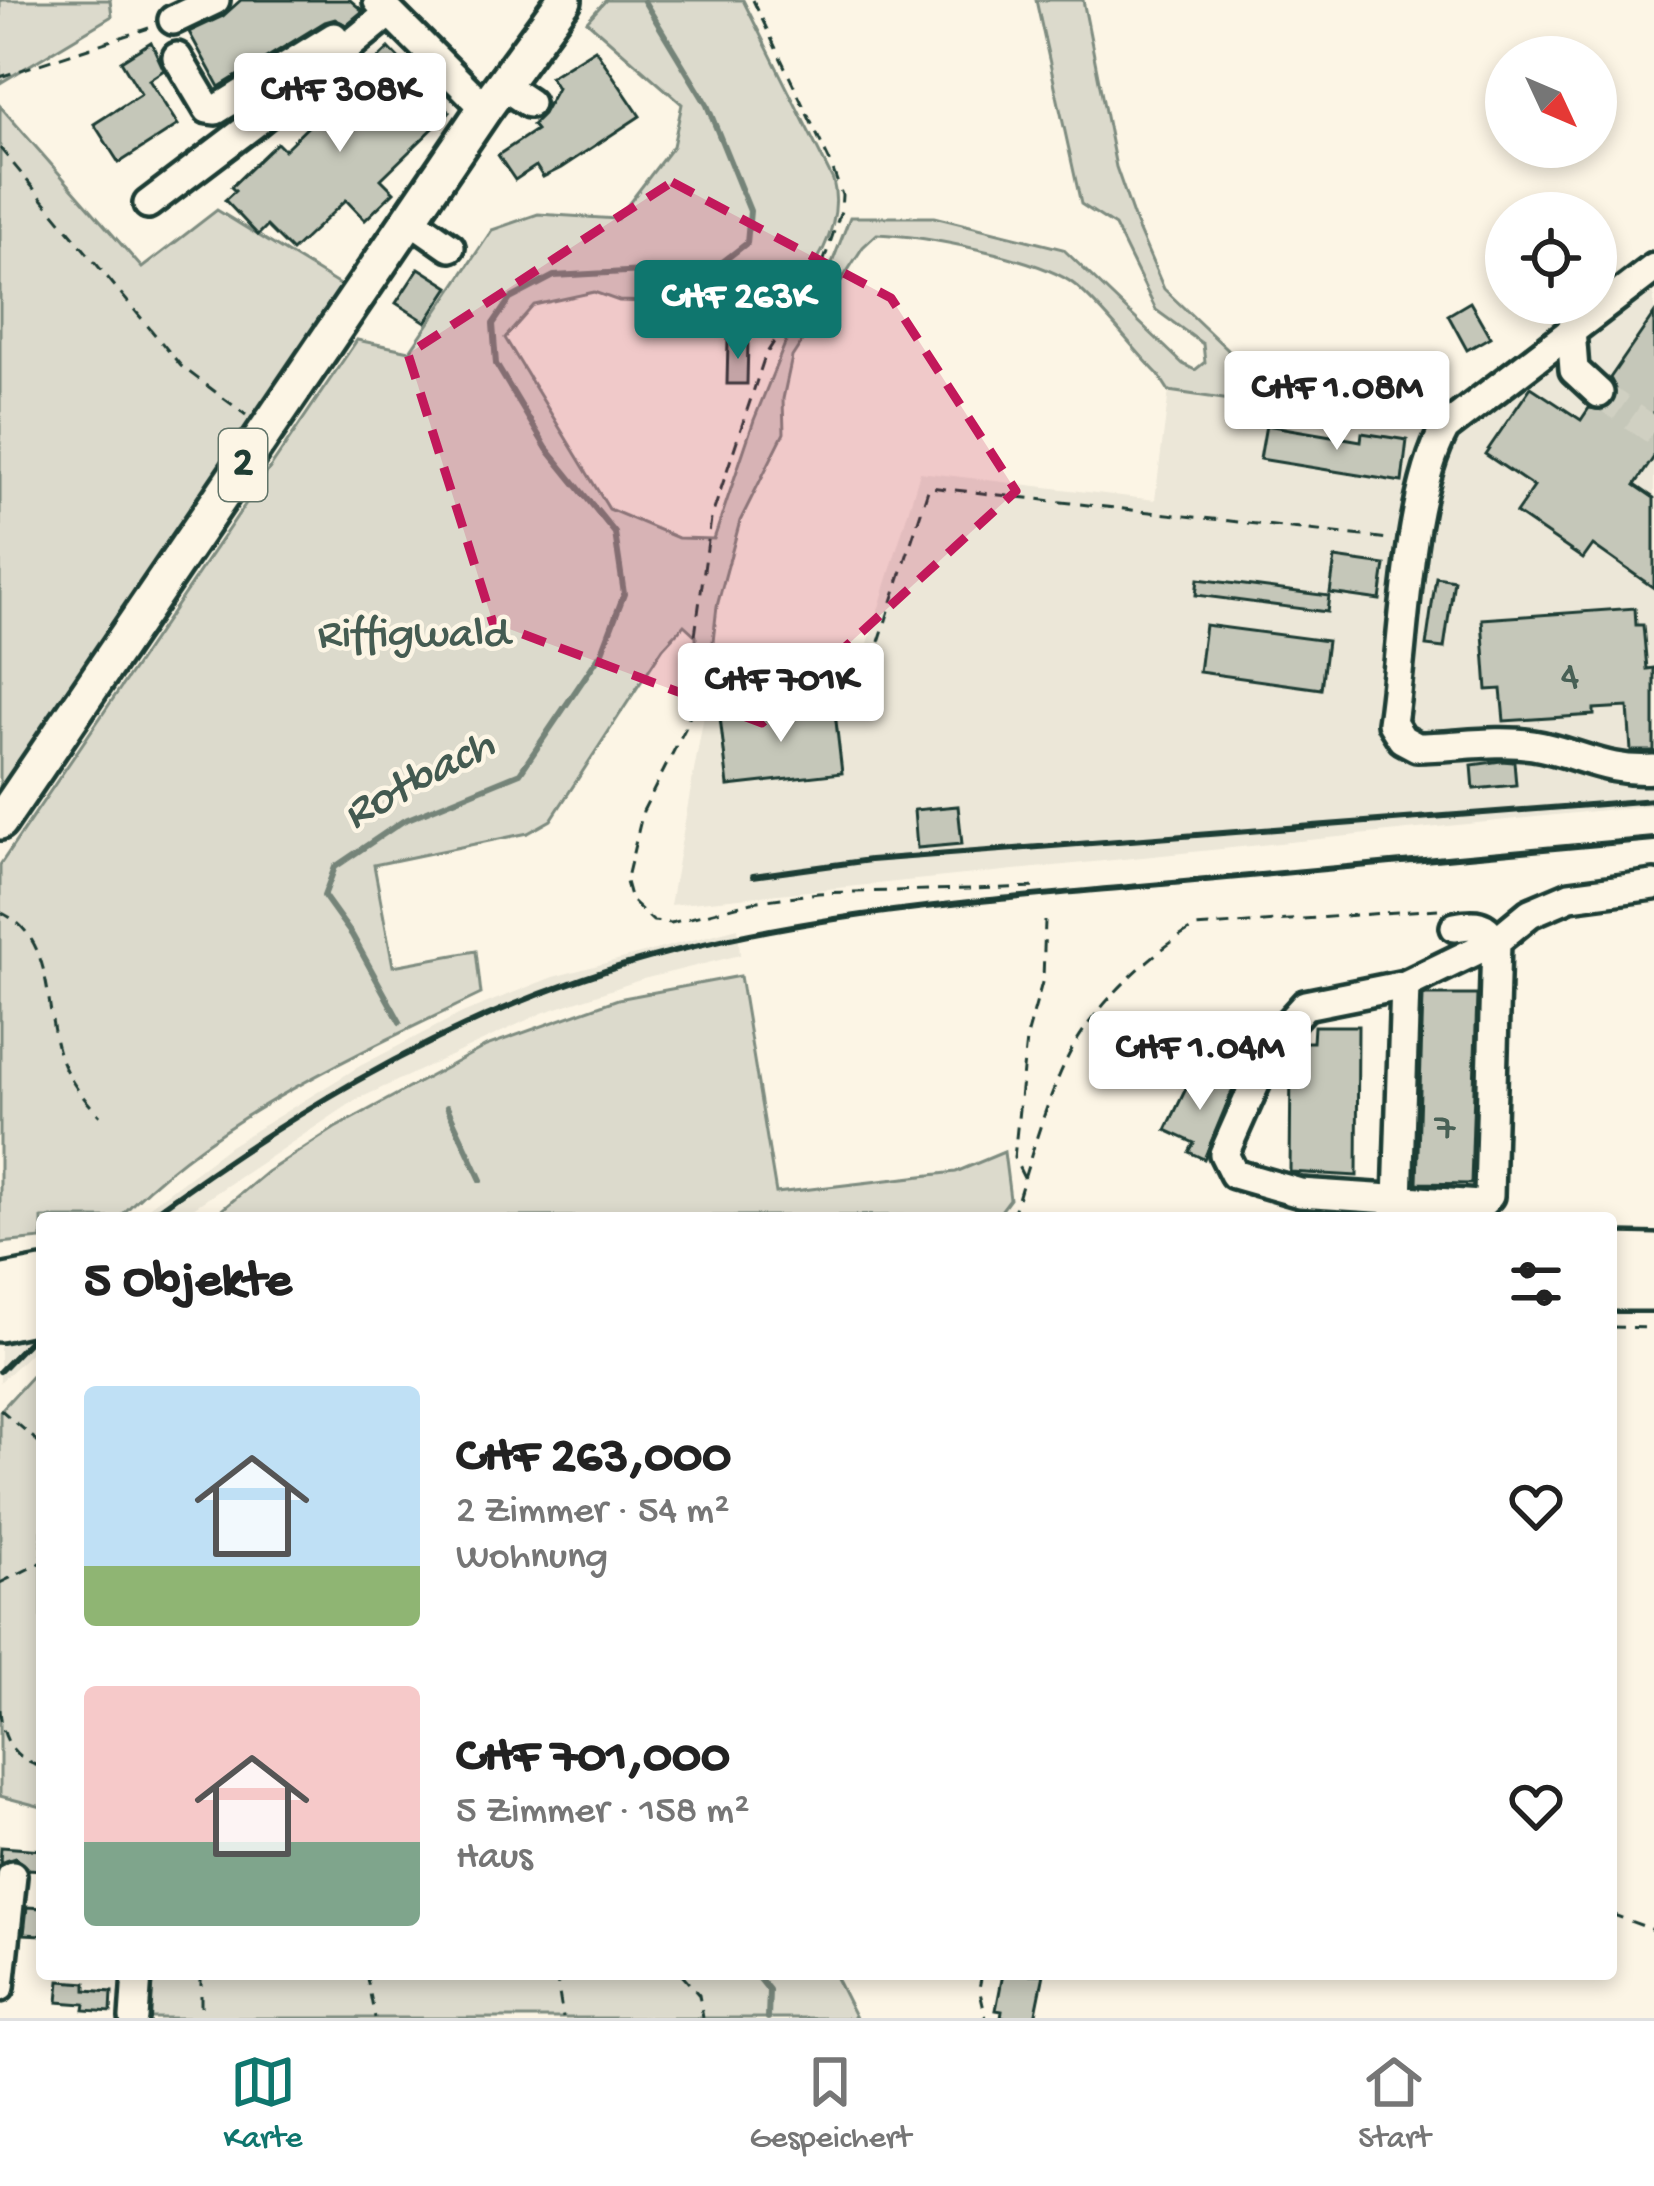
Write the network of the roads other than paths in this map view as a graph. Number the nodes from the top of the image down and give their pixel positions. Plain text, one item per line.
1 (215, 0) edge
2 (564, 0) edge
3 (383, 6) edge
4 (173, 20) road end
5 (176, 57) dead end
6 (505, 98) junction
7 (148, 204) dead end
8 (410, 219) junction
9 (450, 248) dead end
10 (1654, 268) edge
11 (1570, 330) junction
12 (1599, 393) tunnel mouth
13 (1654, 769) edge
14 (0, 822) edge
15 (1654, 885) edge
16 (1447, 918) road end
17 (1496, 941) junction
18 (1405, 986) junction
19 (1398, 1201) junction
20 (1617, 1254) edge
21 (1654, 1255) edge
22 (26, 1289) edge
23 (1617, 1290) edge
24 (1654, 1290) edge
25 (0, 1321) edge
26 (12, 1876) dead end
27 (137, 1980) edge
28 (0, 1987) edge
29 (134, 2018) edge

1 - 4 street
2 - 6 main road, 2
3 - 5 street
3 - 6 street
3 - 7 street
6 - 8 main road, 2
8 - 9 street
8 - 14 main road, 2
10 - 11 street
11 - 12 street
11 - 13 street
15 - 17 street
16 - 17 street
17 - 18 street
17 - 19 street
18 - 19 street
18 - 19 street
20 - 21 highway
22 - 25 highway
23 - 24 highway
26 - 28 street
27 - 29 street

